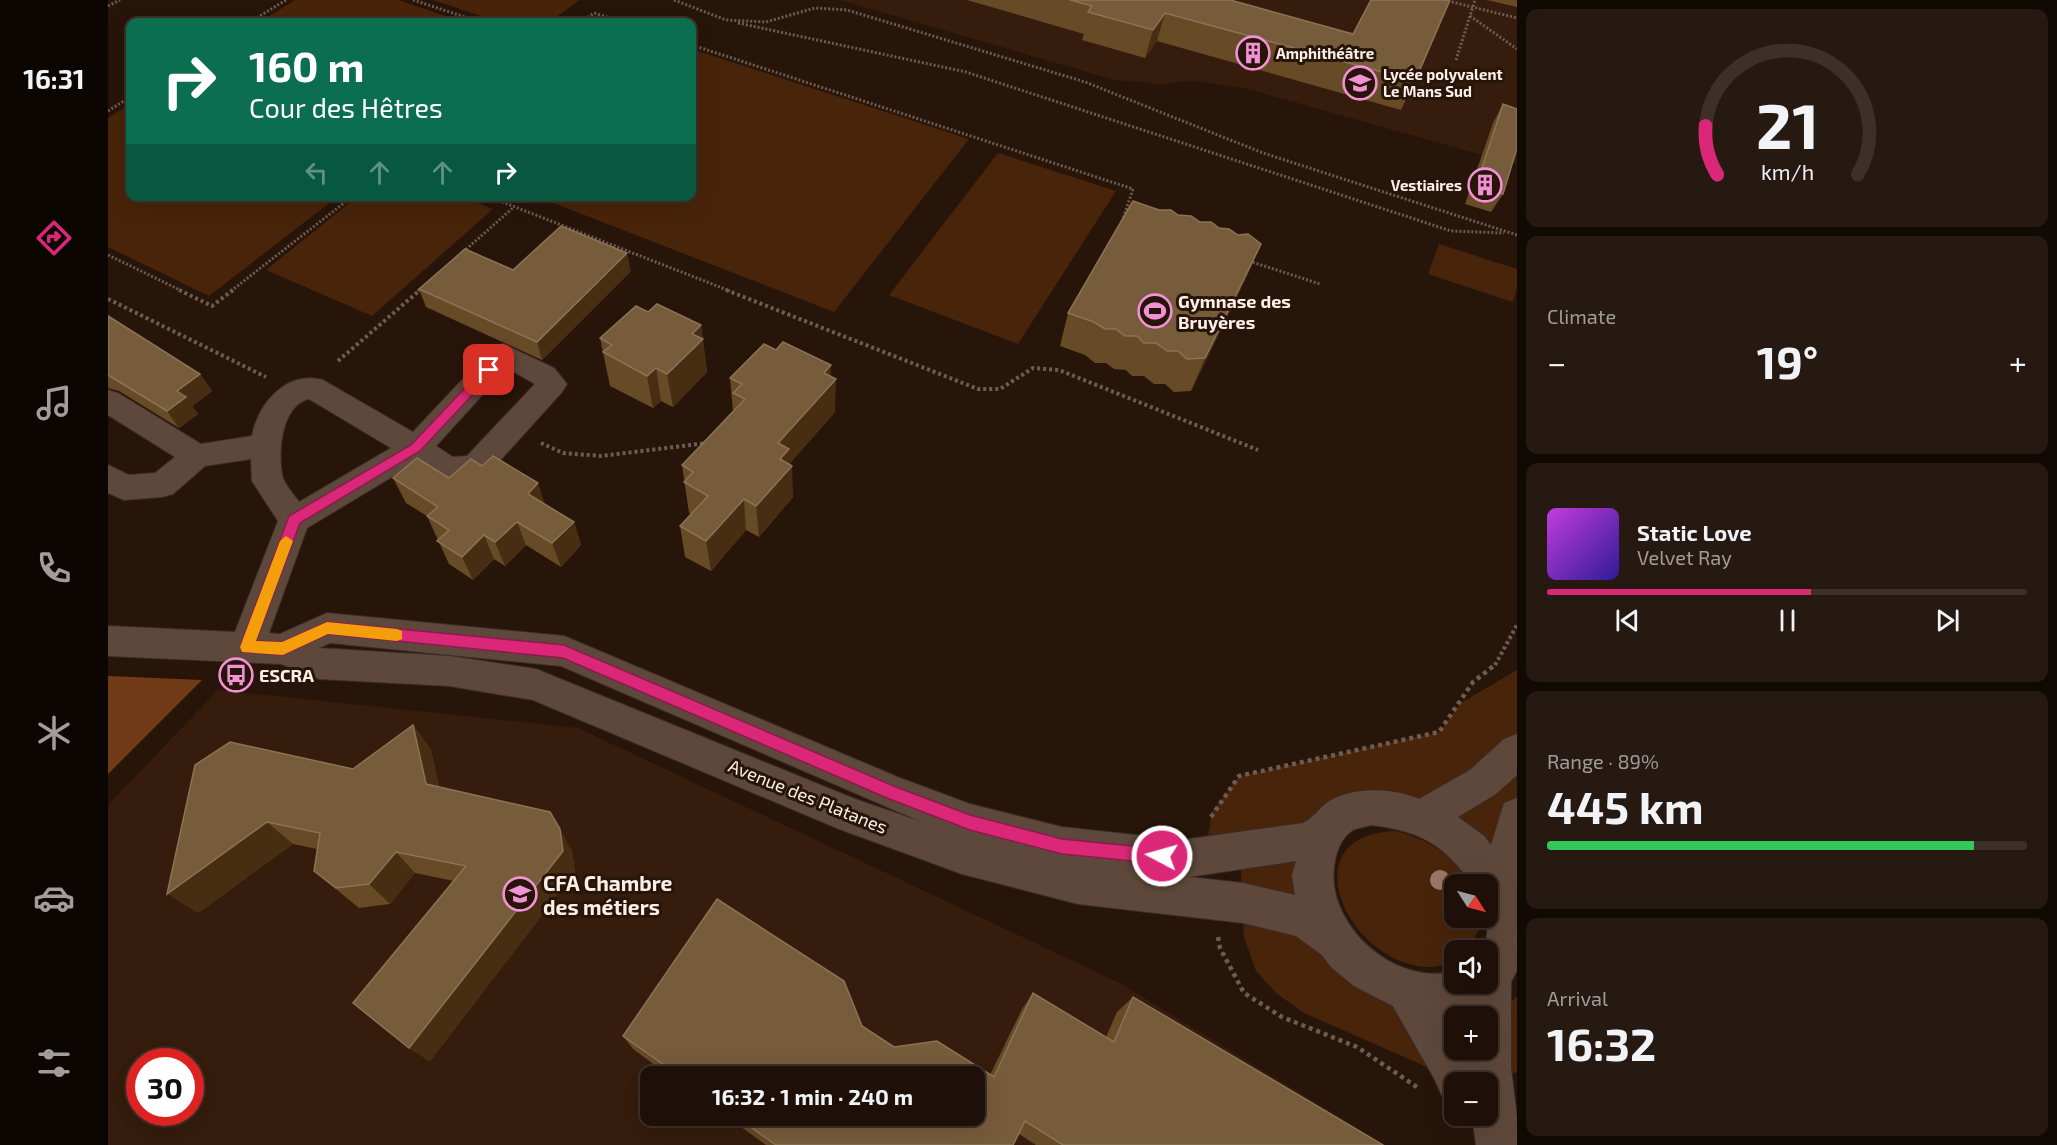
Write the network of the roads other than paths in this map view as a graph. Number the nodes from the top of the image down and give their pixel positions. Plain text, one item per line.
1 (108, 401) edge
2 (266, 446) junction
3 (416, 448) junction
4 (197, 456) junction
5 (108, 477) edge
6 (294, 520) junction
7 (108, 641) edge
8 (247, 647) junction
9 (283, 649) junction
10 (1517, 751) edge
11 (1424, 816) junction
12 (1517, 816) edge
13 (1323, 833) junction
14 (1500, 891) junction
15 (1335, 940) junction
16 (1498, 962) edge
17 (1407, 990) junction
18 (1455, 994) edge
19 (1487, 994) edge
20 (1454, 1072) edge
21 (1474, 1126) edge
22 (1481, 1145) edge
23 (1498, 1145) edge

1 - 4 street
2 - 3 street
2 - 4 street
2 - 6 street
3 - 3 street
3 - 6 street
4 - 5 street
6 - 8 street
7 - 8 street, Avenue des Platanes
8 - 9 street, Avenue des Platanes
9 - 13 street, Avenue des Platanes
9 - 15 street, Avenue des Platanes
10 - 11 street
11 - 13 street
11 - 14 street
12 - 14 street
13 - 15 street
14 - 16 street
15 - 17 street
17 - 18 street
17 - 20 street
19 - 23 street
21 - 22 street

